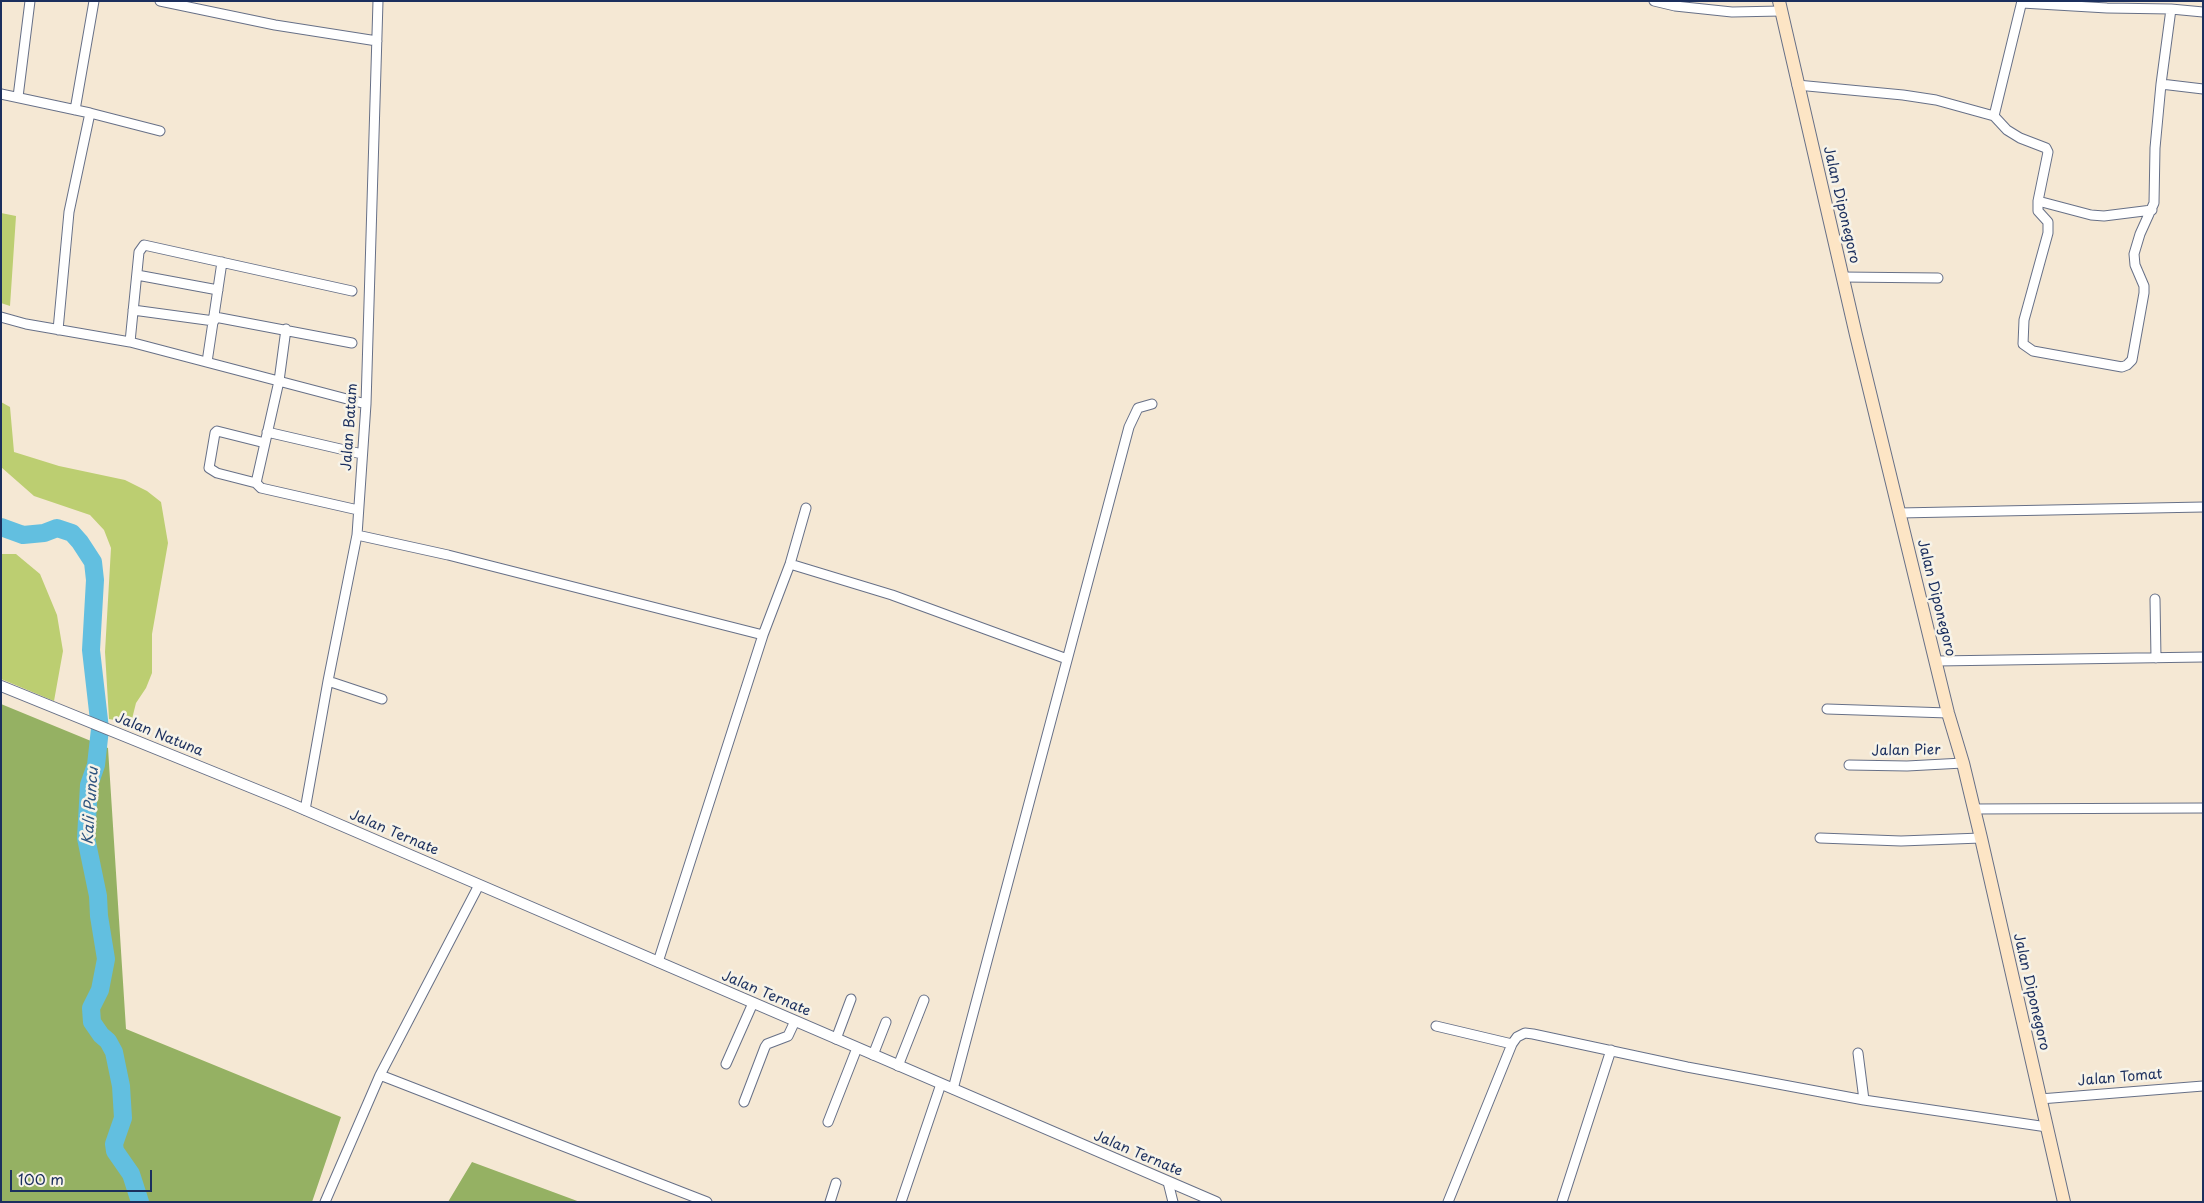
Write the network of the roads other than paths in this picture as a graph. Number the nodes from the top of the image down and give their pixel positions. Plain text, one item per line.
1 (30, 1) edge
2 (94, 1) edge
3 (160, 1) edge
4 (378, 1) edge
5 (1654, 1) edge
6 (2022, 2) edge
7 (1780, 6) edge
8 (2171, 9) junction
9 (2203, 12) edge
10 (376, 41) junction
11 (2162, 84) junction
12 (1797, 85) junction
13 (2203, 89) edge
14 (1, 94) edge
15 (18, 98) junction
16 (75, 110) junction
17 (90, 113) junction
18 (1994, 116) junction
19 (160, 131) dead end
20 (2038, 200) junction
21 (2152, 210) junction
22 (222, 262) junction
23 (137, 275) junction
24 (1842, 277) junction
25 (1938, 278) dead end
26 (218, 290) junction
27 (352, 292) dead end
28 (133, 310) junction
29 (1, 317) edge
30 (214, 319) junction
31 (286, 329) junction
32 (58, 330) junction
33 (130, 342) junction
34 (352, 344) dead end
35 (207, 362) junction
36 (279, 380) junction
37 (366, 404) junction
38 (1152, 404) dead end
39 (267, 432) junction
40 (265, 443) junction
41 (362, 454) junction
42 (256, 483) junction
43 (2203, 507) edge
44 (806, 508) dead end
45 (358, 510) junction
46 (1899, 513) junction
47 (357, 536) junction
48 (790, 564) junction
49 (2154, 599) dead end
50 (763, 635) junction
51 (2203, 657) edge
52 (2156, 658) junction
53 (1067, 659) junction
54 (1936, 661) junction
55 (328, 681) junction
56 (1, 686) edge
57 (382, 699) dead end
58 (1827, 709) dead end
59 (1948, 713) junction
60 (1963, 763) junction
61 (1850, 765) dead end
62 (2203, 808) edge
63 (1973, 809) junction
64 (305, 810) junction
65 (1820, 838) dead end
66 (1981, 838) junction
67 (479, 885) junction
68 (658, 962) junction
69 (851, 999) dead end
70 (924, 1000) dead end
71 (753, 1003) junction
72 (795, 1021) junction
73 (886, 1022) dead end
74 (1436, 1026) dead end
75 (836, 1039) junction
76 (1512, 1044) junction
77 (857, 1048) junction
78 (1611, 1050) junction
79 (1858, 1053) dead end
80 (873, 1055) junction
81 (726, 1064) dead end
82 (898, 1066) junction
83 (380, 1075) junction
84 (940, 1084) junction
85 (2203, 1086) edge
86 (953, 1089) junction
87 (1864, 1100) junction
88 (2040, 1100) junction
89 (744, 1102) dead end
90 (828, 1122) dead end
91 (2047, 1127) junction
92 (1168, 1182) junction
93 (836, 1183) dead end
94 (325, 1202) edge
95 (706, 1202) edge
96 (830, 1202) edge
97 (901, 1202) edge
98 (1173, 1202) edge
99 (1216, 1202) edge
100 (1448, 1202) edge
101 (1562, 1202) edge
102 (2064, 1202) edge

1 - 15 street
2 - 16 street
3 - 10 street
4 - 10 street, Jalan Batam
5 - 7 street
6 - 8 street
6 - 18 street
7 - 12 main road, Jalan Diponegoro
8 - 9 street
8 - 11 street
10 - 37 street, Jalan Batam
11 - 13 street
11 - 21 street
12 - 18 street
12 - 24 main road, Jalan Diponegoro
14 - 15 street
15 - 16 street
16 - 17 street
17 - 19 street
17 - 32 street
18 - 20 street
20 - 21 street
20 - 21 street
22 - 23 street
22 - 26 street
22 - 27 street
23 - 26 street
23 - 28 street
24 - 25 street
24 - 46 main road, Jalan Diponegoro
26 - 30 street
28 - 30 street
28 - 33 street
29 - 32 street
30 - 31 street
30 - 35 street
31 - 34 street
31 - 36 street
32 - 33 street
33 - 35 street
35 - 36 street
36 - 37 street
36 - 39 street
37 - 41 street, Jalan Batam
38 - 53 street
39 - 40 street
39 - 41 street
40 - 42 street
40 - 42 street
41 - 45 street, Jalan Batam
42 - 45 street
43 - 46 street
44 - 48 street
45 - 47 street, Jalan Batam
46 - 54 main road, Jalan Diponegoro
47 - 50 street
47 - 55 street, Jalan Batam
48 - 50 street
48 - 53 street
49 - 52 street
50 - 68 street
51 - 52 street
52 - 54 street
53 - 86 street
54 - 59 main road, Jalan Diponegoro
55 - 57 street
55 - 64 street, Jalan Batam
56 - 64 street, Jalan Natuna
58 - 59 street
59 - 60 main road, Jalan Diponegoro
60 - 61 street, Jalan Pier
60 - 63 main road, Jalan Diponegoro
62 - 63 street
63 - 66 main road, Jalan Diponegoro
64 - 67 street, Jalan Ternate
65 - 66 street
66 - 88 main road, Jalan Diponegoro
67 - 68 street, Jalan Ternate
67 - 83 street
68 - 71 street, Jalan Ternate
69 - 75 street
70 - 82 street
71 - 72 street, Jalan Ternate
71 - 81 street
72 - 75 street, Jalan Ternate
72 - 89 street
73 - 80 street
74 - 76 street
75 - 77 street, Jalan Ternate
76 - 78 street
76 - 100 street
77 - 80 street, Jalan Ternate
77 - 90 street
78 - 87 street
78 - 101 street
79 - 87 street
80 - 82 street, Jalan Ternate
82 - 84 street, Jalan Ternate
83 - 94 street
83 - 95 street
84 - 86 street, Jalan Ternate
84 - 97 street
85 - 88 street, Jalan Tomat
86 - 92 street, Jalan Ternate
87 - 91 street
88 - 91 main road, Jalan Diponegoro
91 - 102 main road, Jalan Diponegoro
92 - 98 street
92 - 99 street, Jalan Ternate
93 - 96 street

